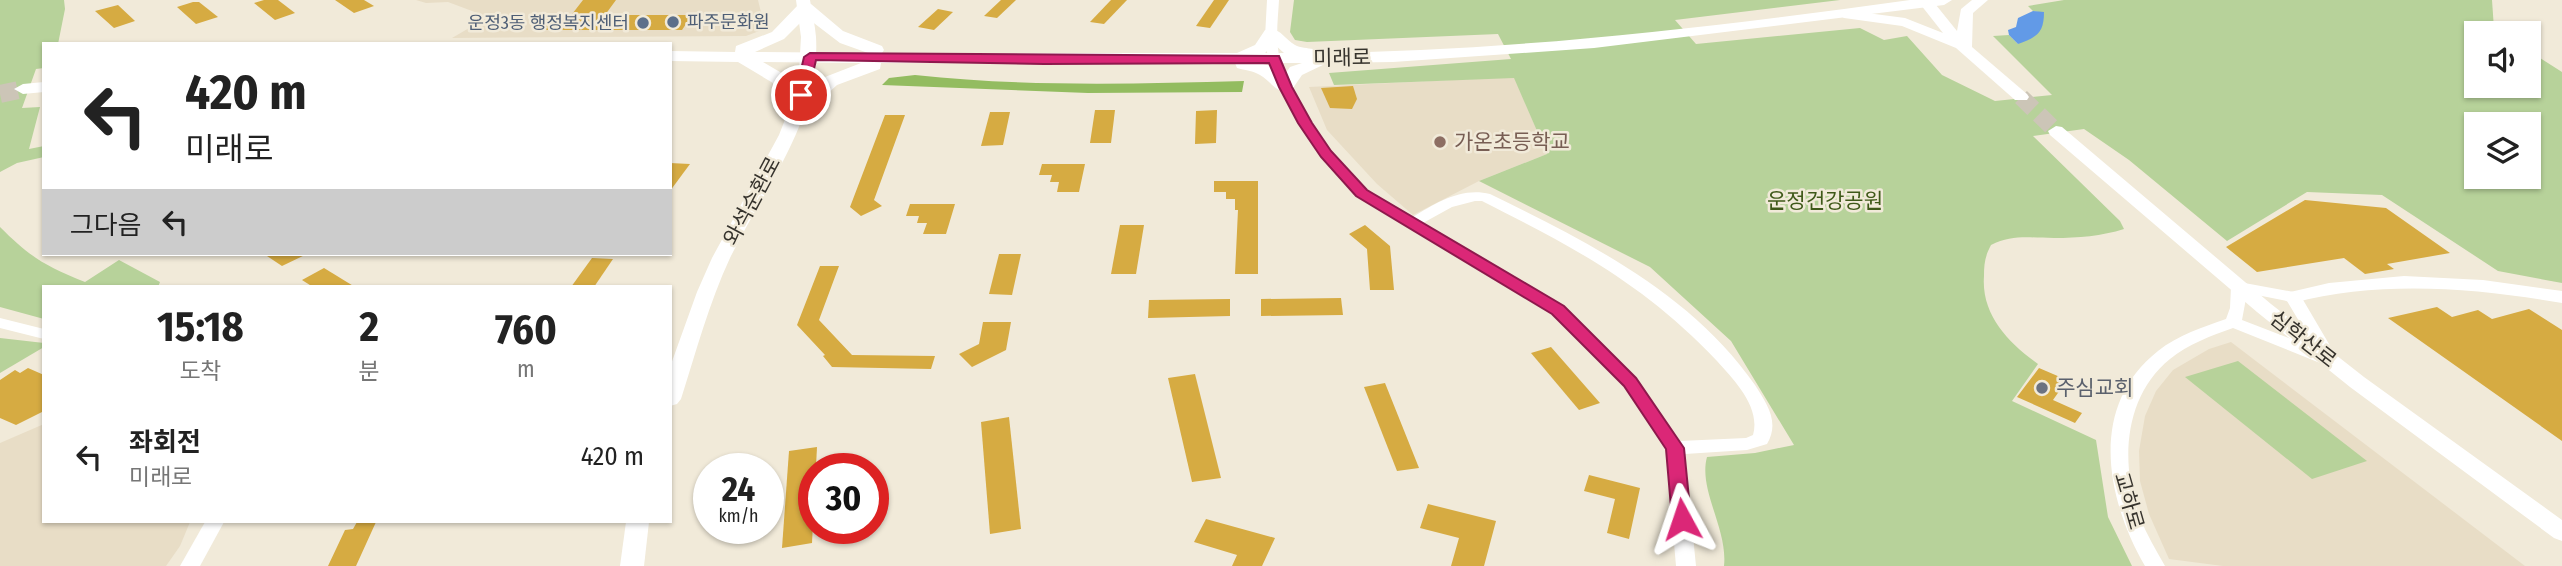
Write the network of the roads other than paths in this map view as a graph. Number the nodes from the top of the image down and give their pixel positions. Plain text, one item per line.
1 (1273, 0) edge
2 (1864, 0) edge
3 (1944, 0) edge
4 (1981, 0) edge
5 (1925, 2) edge
6 (804, 4) edge
7 (1844, 15) junction
8 (1272, 33) junction
9 (1964, 48) junction
10 (672, 56) edge
11 (720, 56) junction
12 (810, 57) junction
13 (909, 57) junction
14 (1332, 58) junction
15 (1224, 59) junction
16 (1274, 59) junction
17 (42, 87) edge
18 (1285, 87) junction
19 (23, 89) tunnel mouth
20 (2021, 97) tunnel mouth
21 (797, 112) junction
22 (2056, 131) tunnel mouth
23 (1411, 224) junction
24 (2239, 286) junction
25 (2293, 297) junction
26 (2562, 297) edge
27 (2233, 322) junction
28 (0, 323) edge
29 (42, 334) edge
30 (2331, 361) junction
31 (672, 393) edge
32 (1675, 448) junction
33 (213, 523) edge
34 (637, 523) edge
35 (2562, 532) edge
36 (190, 566) edge
37 (632, 566) edge
38 (1686, 566) edge
39 (2155, 566) edge

1 - 8 street
2 - 7 street
3 - 5 main road
4 - 9 street
5 - 7 main road
5 - 9 street
6 - 11 main road
6 - 12 street, 와석순환로
6 - 13 main road
7 - 9 street
7 - 14 main road, 미래로
8 - 14 main road
8 - 15 main road
8 - 16 street
9 - 20 street
10 - 11 main road, 미래로
11 - 12 main road, 미래로
11 - 21 main road
12 - 13 main road, 미래로
12 - 21 street, 와석순환로
13 - 15 main road, 미래로
13 - 21 main road
14 - 16 main road, 미래로
14 - 18 main road
15 - 16 main road, 미래로
15 - 18 main road
16 - 18 street
17 - 19 main road
18 - 23 street
21 - 31 street, 와석순환로
22 - 24 street, 심학산로
23 - 32 street
23 - 32 street
24 - 25 street
24 - 27 street
24 - 30 street, 심학산로
25 - 26 street
25 - 30 street
27 - 30 street
27 - 39 street, 교하로
28 - 29 street
30 - 35 street, 심학산로
32 - 38 street
33 - 36 street
34 - 37 street

